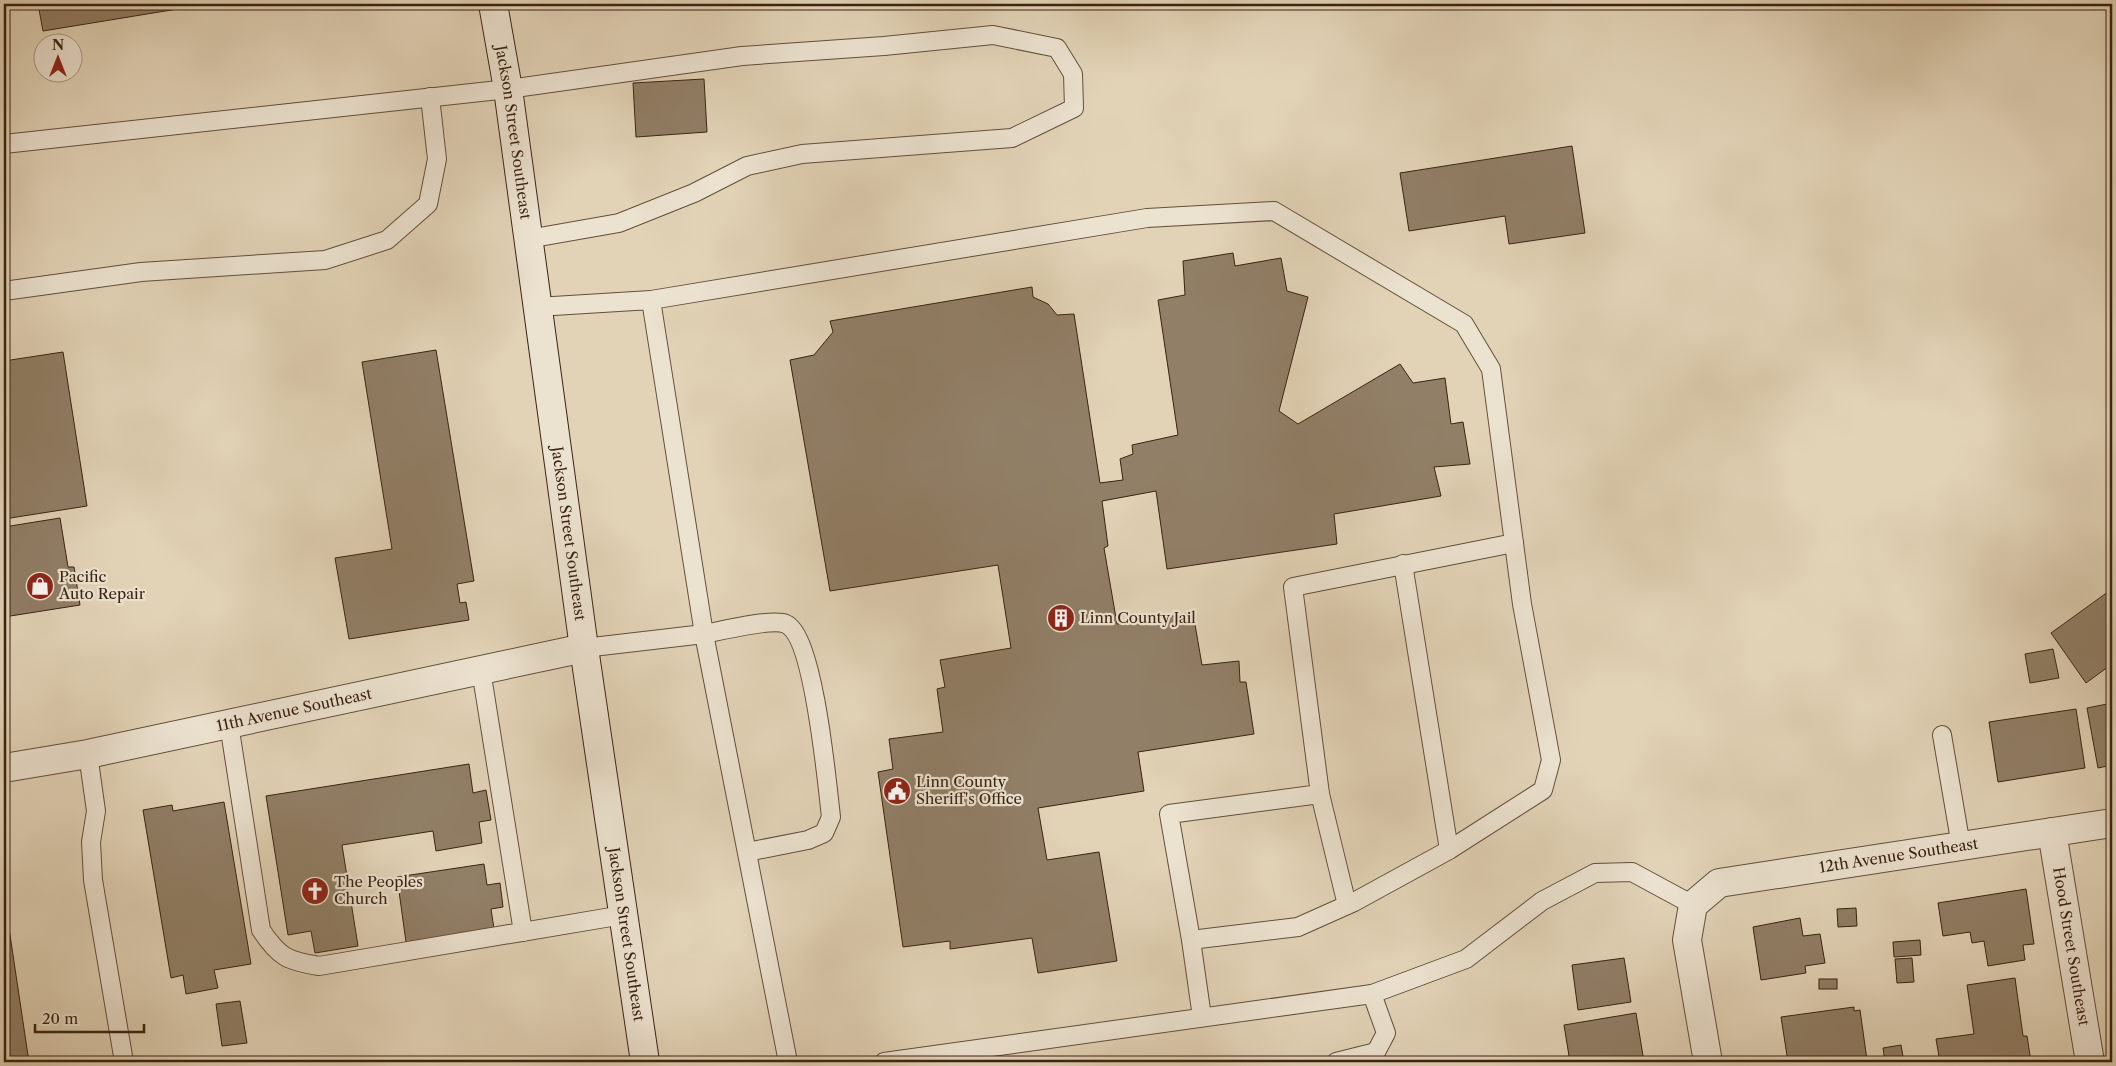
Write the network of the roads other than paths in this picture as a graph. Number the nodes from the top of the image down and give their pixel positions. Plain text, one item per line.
1 (493, 4) edge
2 (508, 89) junction
3 (430, 97) junction
4 (4, 144) edge
5 (528, 239) junction
6 (4, 291) edge
7 (651, 300) junction
8 (537, 307) junction
9 (1514, 542) junction
10 (1403, 564) junction
11 (704, 634) junction
12 (584, 648) junction
13 (481, 670) junction
14 (229, 724) junction
15 (1942, 735) dead end
16 (88, 754) junction
17 (4, 768) edge
18 (1320, 794) junction
19 (2112, 823) edge
20 (2052, 832) junction
21 (1961, 846) junction
22 (1449, 850) junction
23 (747, 852) junction
24 (1346, 905) junction
25 (1692, 905) junction
26 (623, 915) junction
27 (523, 932) junction
28 (1191, 940) junction
29 (1372, 994) junction
30 (1202, 1018) junction
31 (921, 1060) edge
32 (124, 1062) edge
33 (645, 1062) edge
34 (788, 1062) edge
35 (884, 1062) edge
36 (1336, 1062) edge
37 (1708, 1062) edge
38 (2090, 1062) edge

1 - 2 street, Jackson Street Southeast
2 - 3 lane
2 - 5 street, Jackson Street Southeast
2 - 5 lane
3 - 4 lane
3 - 6 lane
5 - 8 street, Jackson Street Southeast
7 - 8 lane
7 - 9 lane
7 - 11 lane
8 - 12 street, Jackson Street Southeast
9 - 10 lane
9 - 22 lane
10 - 18 lane
10 - 22 lane
11 - 12 lane
11 - 23 lane
11 - 23 lane
12 - 13 street, 11th Avenue Southeast
12 - 26 street, Jackson Street Southeast
13 - 14 street, 11th Avenue Southeast
13 - 27 lane
14 - 16 street, 11th Avenue Southeast
14 - 27 lane
15 - 21 lane
16 - 17 street, 11th Avenue Southeast
16 - 32 lane
18 - 24 lane
18 - 28 lane
19 - 20 street, 12th Avenue Southeast
20 - 21 street, 12th Avenue Southeast
20 - 38 street, Hood Street Southeast
21 - 25 street, 12th Avenue Southeast
22 - 24 lane
23 - 34 lane
24 - 28 lane
25 - 29 lane
25 - 37 street
26 - 27 lane
26 - 33 street, Jackson Street Southeast
28 - 30 lane
29 - 30 lane
29 - 36 lane
30 - 31 lane
31 - 35 lane

